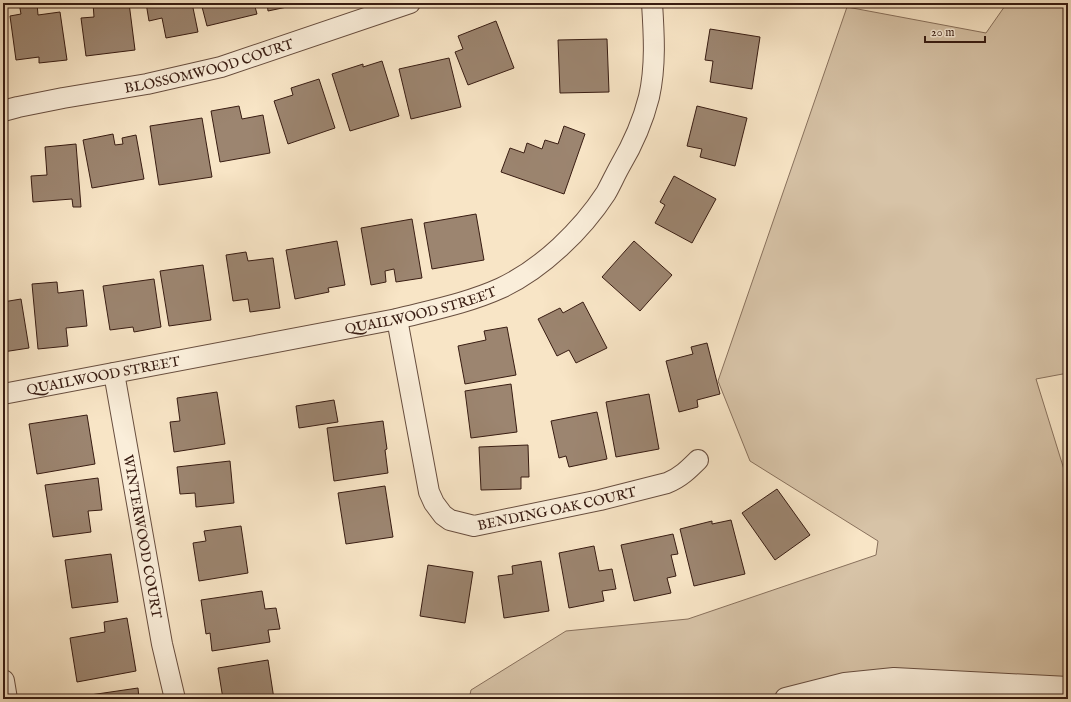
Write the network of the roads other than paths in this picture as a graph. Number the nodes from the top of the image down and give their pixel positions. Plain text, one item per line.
1 (410, 3) edge
2 (652, 3) edge
3 (3, 111) edge
4 (397, 319) junction
5 (114, 373) junction
6 (3, 394) edge
7 (698, 460) dead end
8 (1068, 688) edge
9 (175, 699) edge
10 (786, 699) edge
11 (848, 699) edge
12 (979, 699) edge

1 - 3 street, BLOSSOMWOOD COURT
2 - 4 street, QUAILWOOD STREET
4 - 5 street, QUAILWOOD STREET
4 - 7 street, BENDING OAK COURT
5 - 6 street, QUAILWOOD STREET
5 - 9 street, WINTERWOOD COURT
8 - 10 street
11 - 12 street

